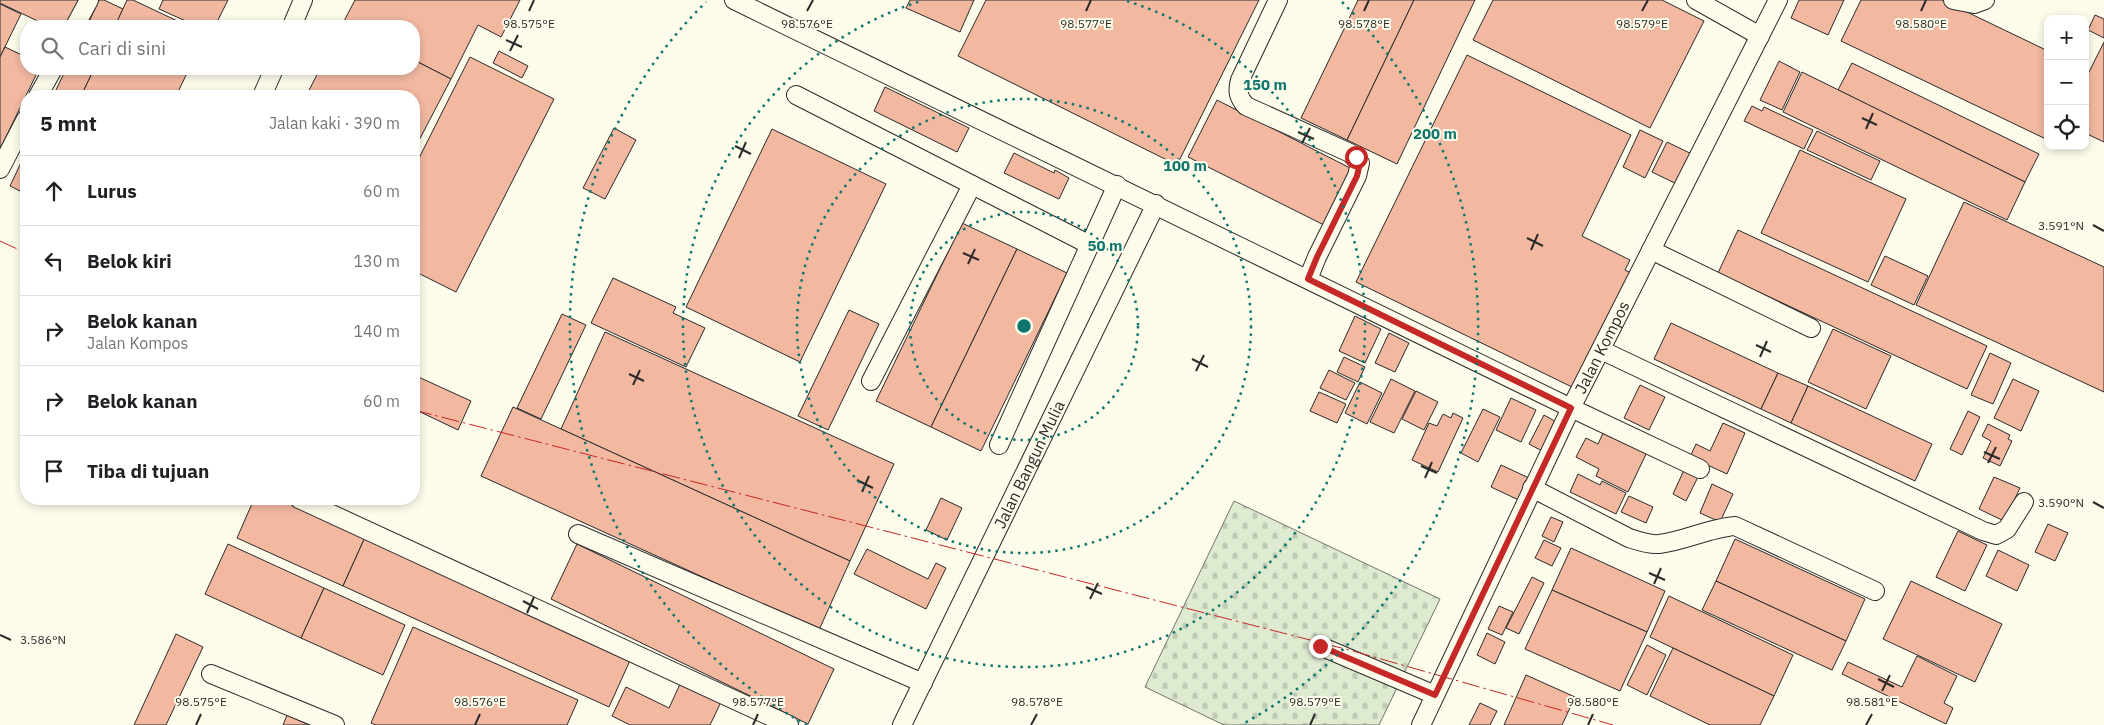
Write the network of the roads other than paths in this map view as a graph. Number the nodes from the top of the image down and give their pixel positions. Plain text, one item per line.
1 (89, 0) edge
2 (304, 0) edge
3 (734, 0) edge
4 (1278, 0) edge
5 (1696, 0) edge
6 (1778, 0) edge
7 (1953, 0) edge
8 (1985, 0) edge
9 (78, 20) edge
10 (295, 20) edge
11 (1760, 36) junction
12 (50, 75) edge
13 (271, 75) edge
14 (41, 90) edge
15 (265, 90) edge
16 (796, 95) dead end
17 (20, 131) edge
18 (0, 169) edge
19 (972, 184) junction
20 (1117, 185) junction
21 (1156, 204) junction
22 (1090, 245) junction
23 (1651, 250) junction
24 (1308, 279) junction
25 (1811, 328) dead end
26 (1601, 350) junction
27 (872, 381) dead end
28 (1571, 408) junction
29 (999, 446) dead end
30 (1700, 469) dead end
31 (1532, 488) junction
32 (2024, 502) dead end
33 (312, 505) edge
34 (578, 534) dead end
35 (1875, 591) dead end
36 (1320, 646) dead end
37 (211, 674) dead end
38 (923, 682) junction
39 (1435, 695) junction
40 (335, 725) edge
41 (789, 725) edge
42 (902, 725) edge
43 (1421, 725) edge

1 - 9 street
2 - 10 street
3 - 20 street
4 - 24 street
5 - 11 street
6 - 11 street, Jalan Kompos
7 - 8 street
11 - 23 street, Jalan Kompos
12 - 14 street
13 - 15 street
16 - 19 street
17 - 18 street
19 - 22 street
19 - 27 street
20 - 21 street
20 - 22 street
21 - 24 street
21 - 38 street, Jalan Bangun Mulia
22 - 29 street
23 - 25 street
23 - 26 street, Jalan Kompos
24 - 28 street
26 - 28 street, Jalan Kompos
26 - 32 street
28 - 30 street
28 - 31 street, Jalan Kompos
31 - 35 street
31 - 39 street, Jalan Kompos
33 - 41 street
34 - 38 street
36 - 39 street
37 - 40 street
38 - 42 street, Jalan Bangun Mulia
39 - 43 street, Jalan Kompos

